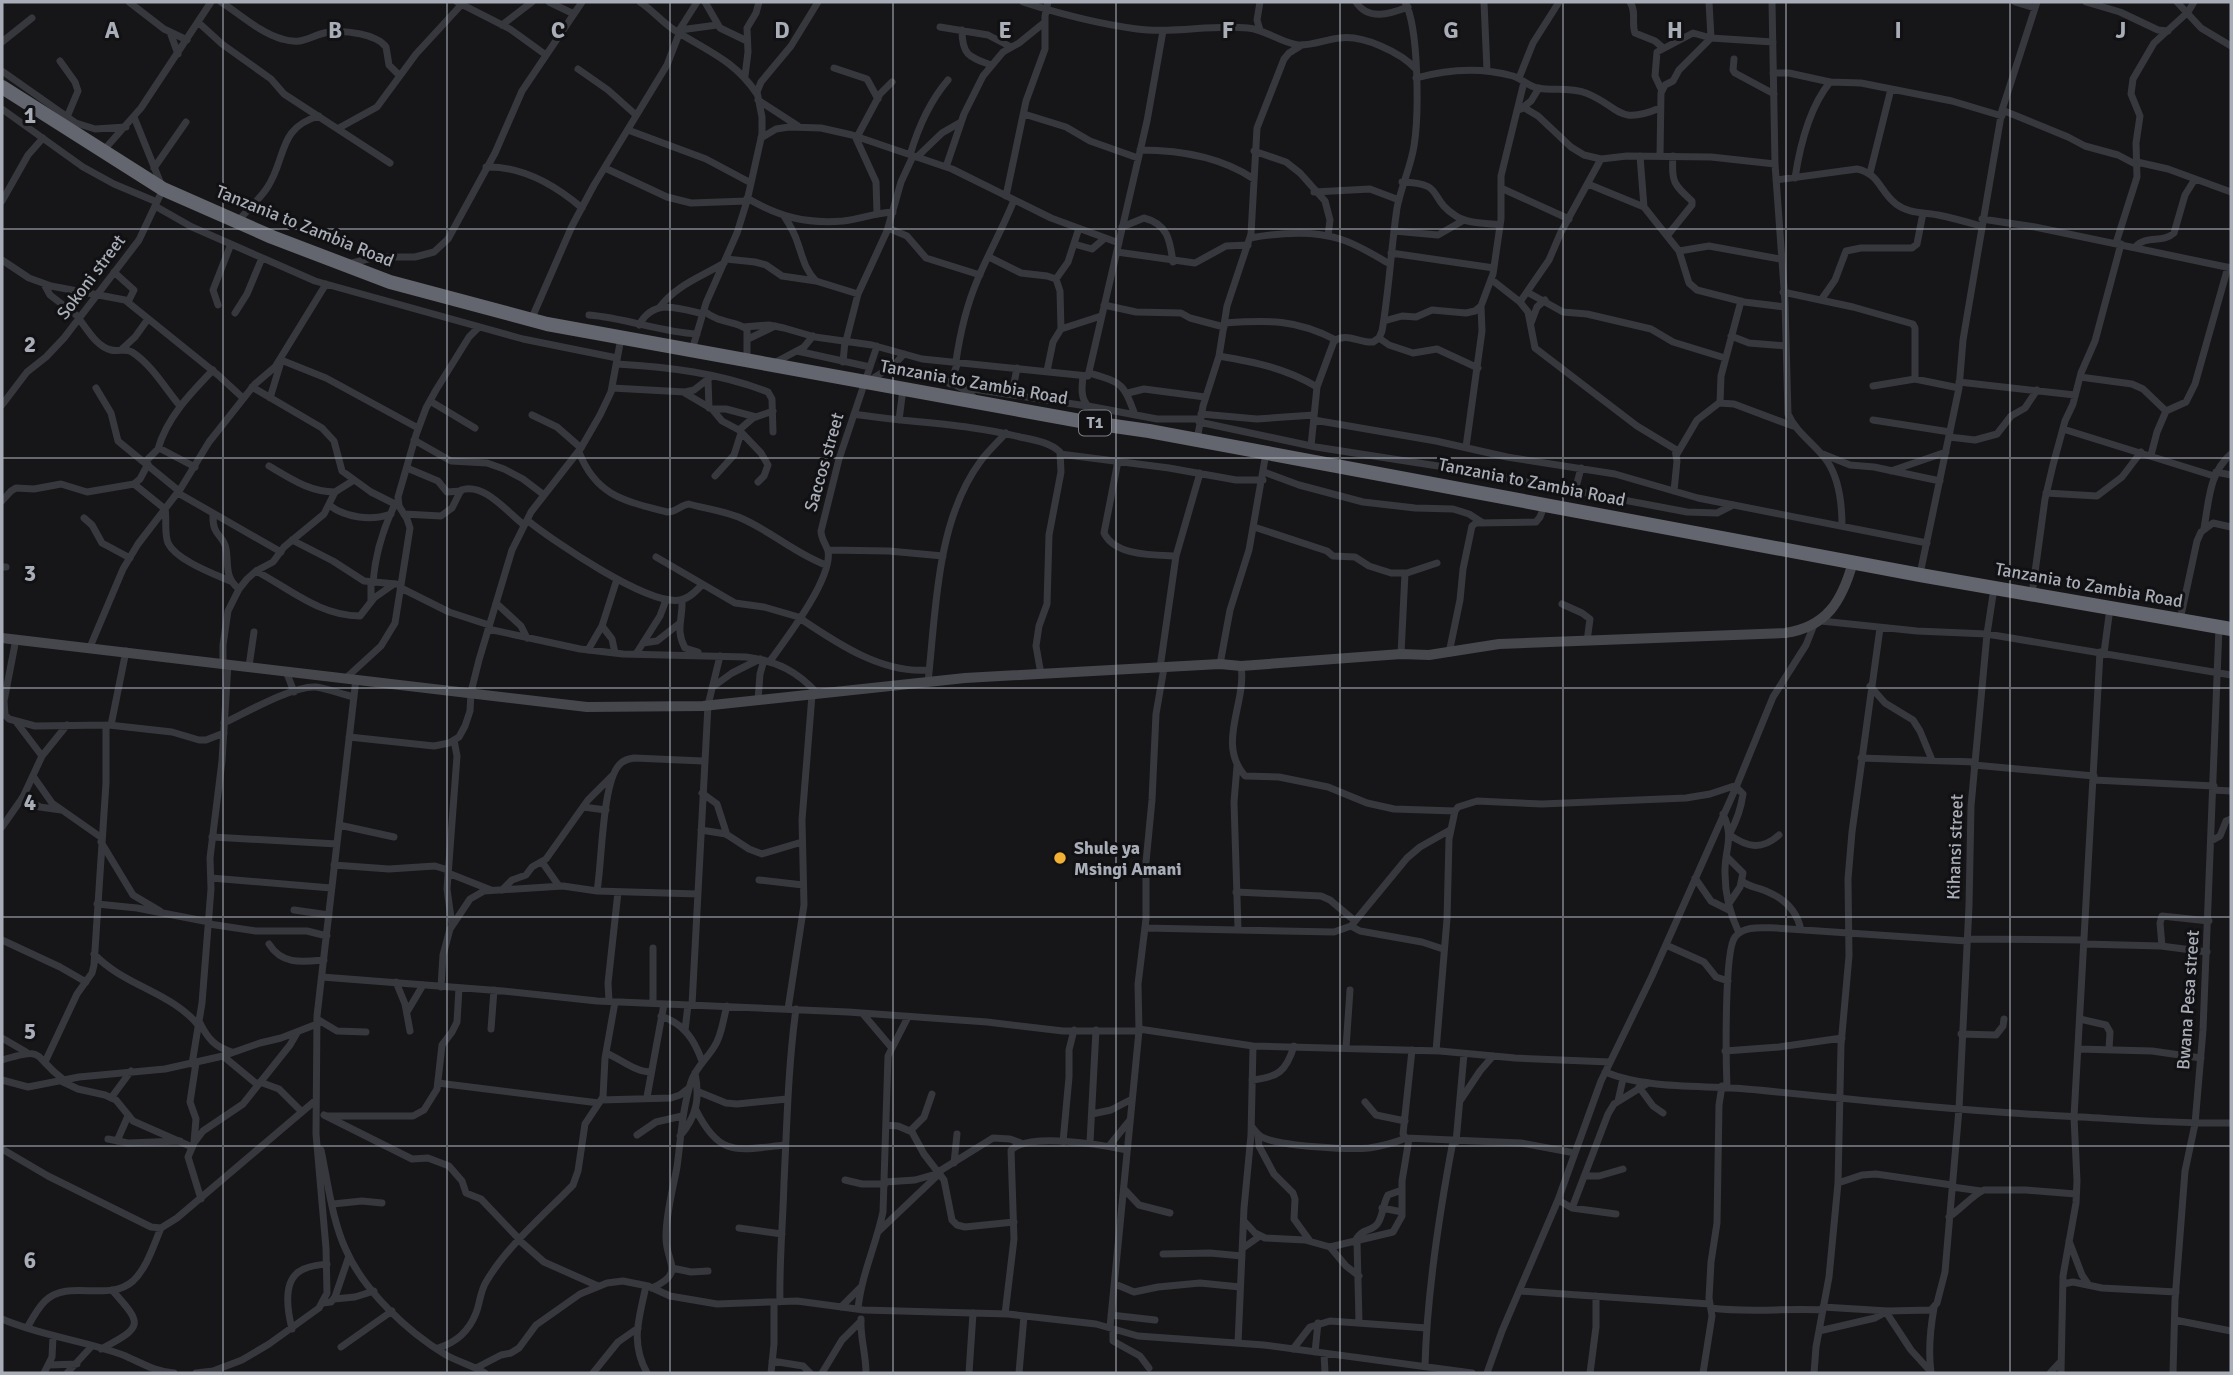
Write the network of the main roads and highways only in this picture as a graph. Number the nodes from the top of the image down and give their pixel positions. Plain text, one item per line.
1 (2, 87) edge
2 (2225, 628) edge

1 - 2 highway, Tanzania to Zambia Road / T1

